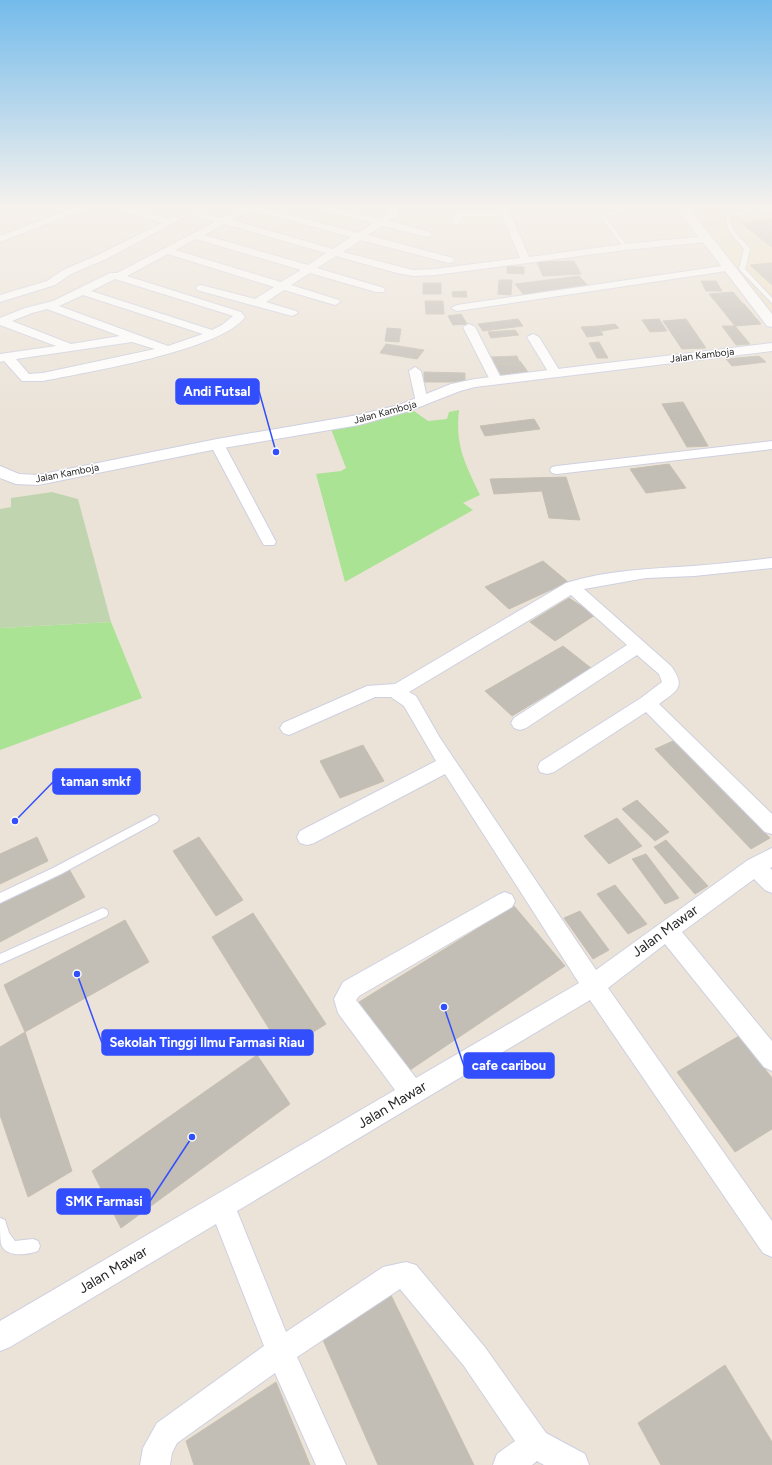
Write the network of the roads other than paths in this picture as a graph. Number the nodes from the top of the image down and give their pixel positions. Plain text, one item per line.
1 (60, 276) edge
2 (115, 276) edge
3 (120, 276) edge
4 (250, 276) edge
5 (296, 276) edge
6 (336, 276) edge
7 (672, 276) edge
8 (736, 276) edge
9 (749, 276) edge
10 (281, 286) junction
11 (202, 288) dead end
12 (380, 290) dead end
13 (82, 291) junction
14 (0, 299) edge
15 (772, 301) edge
16 (335, 302) dead end
17 (257, 303) junction
18 (48, 306) junction
19 (457, 308) dead end
20 (292, 313) dead end
21 (1, 322) edge
22 (772, 323) edge
23 (469, 327) dead end
24 (37, 334) junction
25 (213, 334) junction
26 (533, 337) dead end
27 (133, 338) junction
28 (772, 347) edge
29 (72, 348) junction
30 (168, 350) junction
31 (3, 356) edge
32 (415, 370) dead end
33 (555, 373) junction
34 (496, 380) junction
35 (422, 402) junction
36 (217, 444) junction
37 (772, 445) edge
38 (557, 470) dead end
39 (0, 471) edge
40 (269, 542) dead end
41 (772, 563) edge
42 (572, 587) junction
43 (637, 647) junction
44 (397, 691) junction
45 (647, 703) junction
46 (520, 723) dead end
47 (289, 728) dead end
48 (448, 764) junction
49 (547, 767) dead end
50 (154, 819) dead end
51 (772, 826) edge
52 (307, 837) dead end
53 (763, 861) edge
54 (772, 884) edge
55 (0, 898) edge
56 (504, 901) dead end
57 (103, 913) dead end
58 (667, 930) junction
59 (0, 959) edge
60 (592, 984) junction
61 (772, 1059) edge
62 (412, 1093) junction
63 (222, 1206) junction
64 (0, 1225) edge
65 (772, 1244) edge
66 (33, 1246) dead end
67 (0, 1337) edge
68 (280, 1352) junction
69 (535, 1444) junction
70 (155, 1465) edge
71 (331, 1465) edge
72 (508, 1465) edge
73 (574, 1465) edge

1 - 14 street
2 - 13 street
3 - 25 street
4 - 10 street
5 - 10 street
6 - 12 street
7 - 19 street
8 - 22 street
9 - 15 lane
10 - 16 street
10 - 17 street
11 - 17 street
13 - 18 street
13 - 25 street
17 - 20 street
18 - 21 street
18 - 27 street
21 - 24 street
23 - 34 street
24 - 29 street
24 - 31 street
25 - 30 street
26 - 33 street
27 - 29 street
27 - 30 street
28 - 33 street, Jalan Kamboja
29 - 31 street
30 - 31 street
32 - 35 street
33 - 34 street, Jalan Kamboja
34 - 35 street, Jalan Kamboja
35 - 36 street, Jalan Kamboja
36 - 39 street, Jalan Kamboja
36 - 40 street
37 - 38 street
41 - 42 street
42 - 43 street
42 - 44 street
43 - 45 street
43 - 46 street
44 - 47 street
44 - 48 street
45 - 49 street
45 - 51 street
48 - 52 street
48 - 60 street
50 - 55 lane
53 - 54 street
53 - 58 street, Jalan Mawar
56 - 62 street
57 - 59 lane
58 - 60 street, Jalan Mawar
58 - 61 street
60 - 62 street, Jalan Mawar
60 - 65 street
62 - 63 street, Jalan Mawar
63 - 67 street, Jalan Mawar
63 - 68 street
64 - 66 lane
68 - 69 street
68 - 70 street
68 - 71 street
69 - 72 street
69 - 73 street

